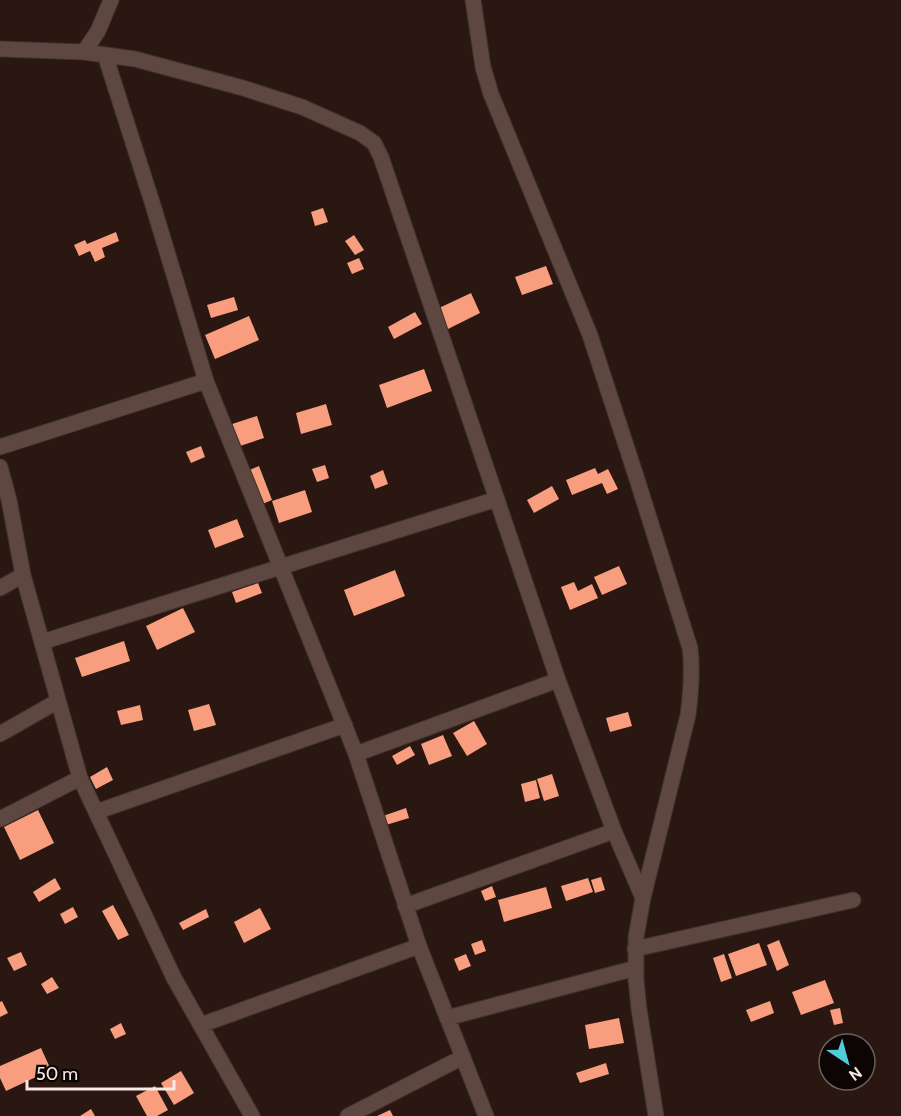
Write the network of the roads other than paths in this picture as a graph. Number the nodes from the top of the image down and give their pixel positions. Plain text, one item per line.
1 (111, 0) edge
2 (473, 0) edge
3 (0, 49) edge
4 (84, 52) junction
5 (105, 55) junction
6 (206, 381) junction
7 (0, 447) edge
8 (0, 467) edge
9 (497, 499) junction
10 (280, 566) junction
11 (23, 575) junction
12 (0, 588) edge
13 (42, 642) junction
14 (558, 680) junction
15 (58, 702) junction
16 (345, 725) junction
17 (0, 734) edge
18 (356, 754) junction
19 (80, 778) junction
20 (96, 812) junction
21 (0, 819) edge
22 (614, 831) junction
23 (643, 898) junction
24 (853, 900) dead end
25 (405, 906) junction
26 (419, 946) junction
27 (635, 949) junction
28 (636, 968) junction
29 (447, 1018) junction
30 (201, 1025) junction
31 (463, 1057) junction
32 (252, 1116) edge
33 (348, 1116) edge
34 (486, 1116) edge
35 (656, 1116) edge

1 - 4 street
2 - 23 street
3 - 4 street
4 - 5 street
5 - 6 street
5 - 9 street
6 - 7 street
6 - 10 street
8 - 11 street
9 - 10 street
9 - 14 street
10 - 13 street
10 - 16 street
11 - 12 street
11 - 13 street
13 - 15 street
14 - 18 street
14 - 22 street
15 - 17 street
15 - 19 street
16 - 18 street
16 - 20 street
18 - 25 street
19 - 20 street
19 - 21 street
20 - 30 street
22 - 23 street
22 - 25 street
23 - 27 street
24 - 27 street
25 - 26 street
26 - 29 street
26 - 30 street
27 - 28 street
28 - 29 street
28 - 35 street
29 - 31 street
30 - 32 street
31 - 33 street
31 - 34 street

